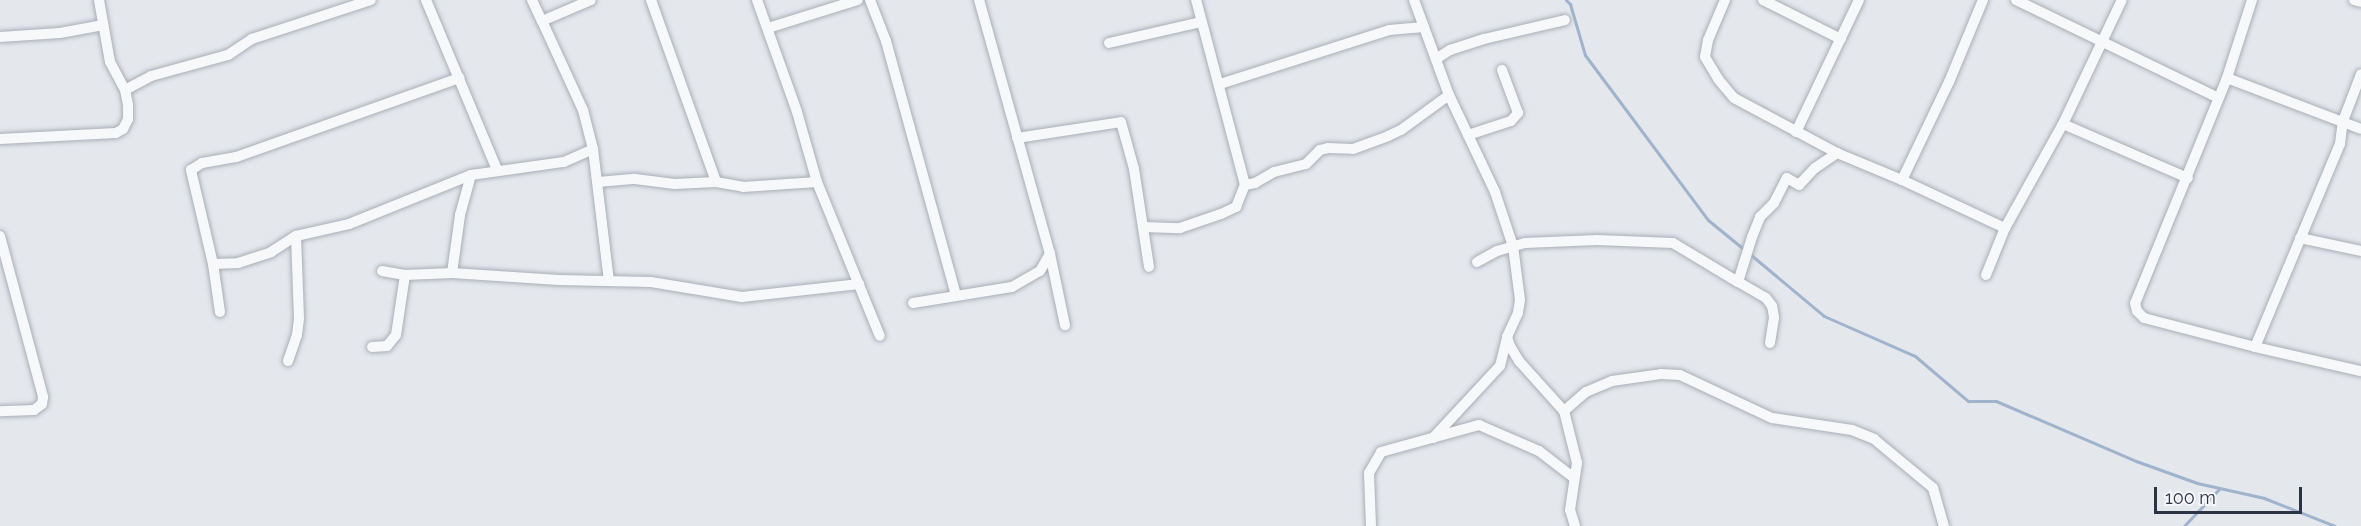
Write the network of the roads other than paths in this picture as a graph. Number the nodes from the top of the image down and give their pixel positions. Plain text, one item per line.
1 (99, 0) edge
2 (371, 0) edge
3 (426, 0) edge
4 (532, 0) edge
5 (591, 0) edge
6 (651, 0) edge
7 (757, 0) edge
8 (858, 0) edge
9 (870, 0) edge
10 (979, 0) edge
11 (1196, 0) edge
12 (1414, 0) edge
13 (1725, 0) edge
14 (1763, 0) edge
15 (1859, 0) edge
16 (1983, 0) edge
17 (2016, 0) edge
18 (2121, 0) edge
19 (2252, 0) edge
20 (2354, 0) edge
21 (2361, 2) edge
22 (1565, 20) dead end
23 (542, 21) junction
24 (1201, 22) junction
25 (103, 25) junction
26 (1424, 27) junction
27 (768, 28) junction
28 (0, 37) edge
29 (1841, 39) junction
30 (2102, 40) junction
31 (1109, 43) dead end
32 (1436, 59) junction
33 (1502, 70) dead end
34 (2361, 75) edge
35 (459, 78) junction
36 (2227, 78) junction
37 (1220, 84) junction
38 (125, 90) junction
39 (1449, 95) junction
40 (2219, 98) junction
41 (2343, 121) junction
42 (2063, 124) junction
43 (2361, 129) edge
44 (1796, 132) junction
45 (1468, 135) junction
46 (1017, 138) junction
47 (0, 139) edge
48 (593, 149) junction
49 (1837, 153) junction
50 (497, 170) junction
51 (471, 175) junction
52 (2188, 178) junction
53 (1902, 180) junction
54 (598, 182) junction
55 (716, 182) junction
56 (817, 182) junction
57 (1245, 185) junction
58 (1143, 227) junction
59 (2005, 228) junction
60 (0, 236) edge
61 (296, 236) junction
62 (2300, 238) junction
63 (1513, 246) junction
64 (2361, 251) edge
65 (1050, 254) junction
66 (1477, 262) dead end
67 (213, 264) junction
68 (1149, 267) dead end
69 (382, 271) dead end
70 (452, 273) junction
71 (405, 275) junction
72 (1986, 275) dead end
73 (609, 281) junction
74 (1738, 282) junction
75 (859, 284) junction
76 (956, 295) junction
77 (913, 303) dead end
78 (220, 312) dead end
79 (1065, 325) dead end
80 (880, 336) dead end
81 (1508, 337) junction
82 (1770, 343) dead end
83 (2254, 347) junction
84 (372, 348) dead end
85 (288, 361) dead end
86 (2361, 371) edge
87 (0, 411) edge
88 (1564, 411) junction
89 (1433, 438) junction
90 (1574, 478) junction
91 (1371, 526) edge
92 (1575, 526) edge
93 (1944, 526) edge

1 - 25 street
2 - 38 street
3 - 35 street
4 - 23 street
5 - 23 street
6 - 55 street
7 - 27 street
8 - 27 street
9 - 76 street
10 - 46 street
11 - 24 street
12 - 26 street
13 - 44 street
14 - 29 street
15 - 29 street
16 - 53 street
17 - 30 street
18 - 30 street
19 - 36 street
20 - 21 street
22 - 32 street
23 - 48 street
24 - 31 street
24 - 37 street
25 - 28 street
25 - 38 street
26 - 32 street
26 - 37 street
27 - 56 street
29 - 44 street
30 - 40 street
30 - 42 street
32 - 39 street
33 - 45 street
34 - 41 street
35 - 50 street
35 - 67 street
36 - 40 street
36 - 41 street
37 - 57 street
38 - 47 street
39 - 45 street
39 - 57 street
40 - 52 street
41 - 43 street
41 - 62 street
42 - 52 street
42 - 59 street
44 - 49 street
45 - 63 street
46 - 58 street
46 - 65 street
48 - 50 street
48 - 54 street
49 - 53 street
49 - 74 street
50 - 51 street
51 - 61 street
51 - 70 street
52 - 83 street
53 - 59 street
54 - 55 street
54 - 73 street
55 - 56 street
56 - 75 street
57 - 58 street
58 - 68 street
59 - 72 street
60 - 87 street
61 - 67 street
61 - 85 street
62 - 64 street
62 - 83 street
63 - 66 street
63 - 74 street
63 - 81 street
65 - 76 street
65 - 79 street
67 - 78 street
69 - 71 street
70 - 71 street
70 - 73 street
71 - 84 street
73 - 75 street
74 - 82 street
75 - 80 street
76 - 77 street
81 - 88 street
81 - 89 street
83 - 86 street
88 - 90 street
88 - 93 street
89 - 90 street
89 - 91 street
90 - 92 street

